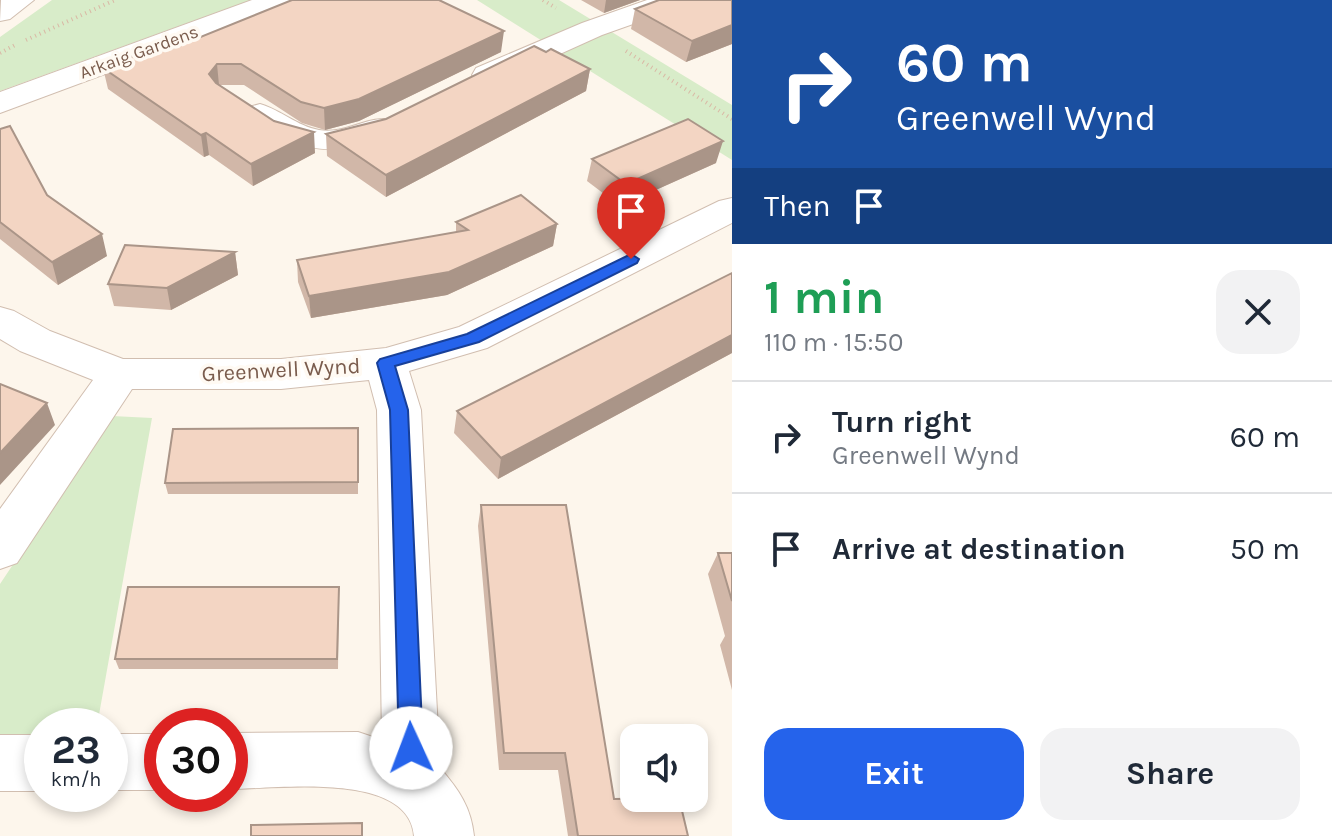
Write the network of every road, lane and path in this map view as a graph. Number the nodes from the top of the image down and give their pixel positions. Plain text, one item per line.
1 (20, 0) edge
2 (115, 0) edge
3 (278, 0) edge
4 (543, 0) edge
5 (674, 0) edge
6 (0, 13) edge
7 (592, 29) junction
8 (0, 53) edge
9 (465, 85) edge
10 (231, 95) edge
11 (0, 103) edge
12 (412, 112) edge
13 (732, 119) edge
14 (732, 209) edge
15 (0, 321) edge
16 (386, 363) junction
17 (120, 374) junction
18 (0, 548) edge
19 (248, 761) edge
20 (0, 763) edge
21 (24, 763) edge
22 (412, 779) junction
23 (444, 836) edge

1 - 6 street
2 - 8 path
3 - 11 street, Arkaig Gardens
4 - 7 path
5 - 7 street
7 - 9 street
7 - 13 path
10 - 12 street
14 - 16 street, Greenwell Wynd
15 - 17 street, Greenwell Wynd
16 - 17 street, Greenwell Wynd
16 - 22 street
17 - 18 street
19 - 22 street
20 - 21 street
22 - 23 street

